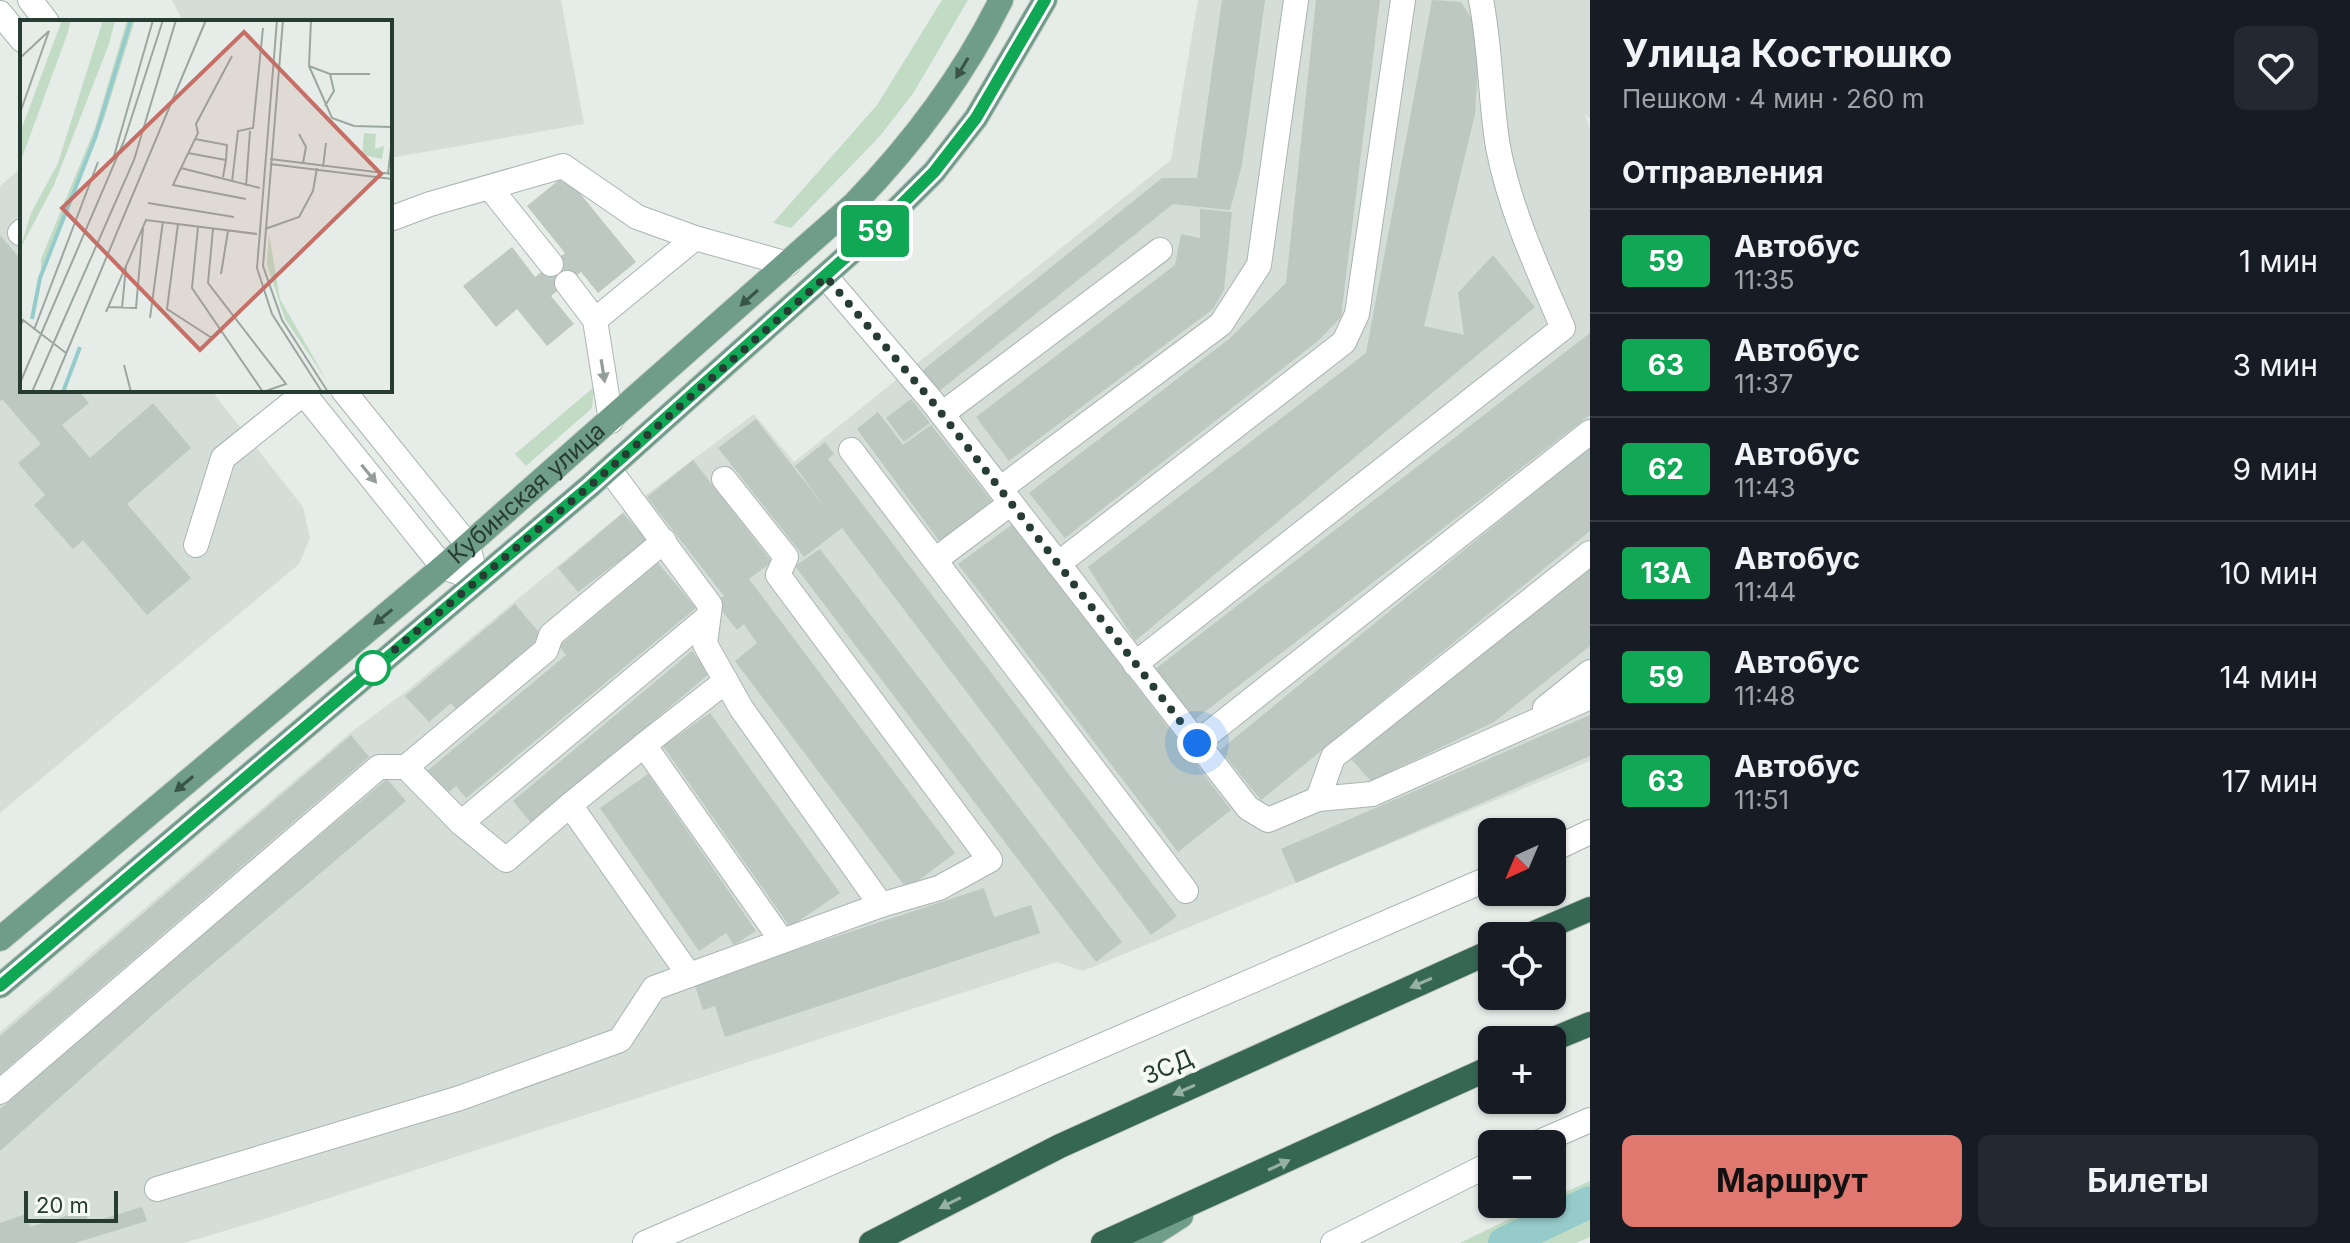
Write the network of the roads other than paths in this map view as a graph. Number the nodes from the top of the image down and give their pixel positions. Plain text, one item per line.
1 (30, 0) edge
2 (1001, 0) edge
3 (1045, 0) edge
4 (1296, 0) edge
5 (1403, 0) edge
6 (1481, 0) edge
7 (0, 13) edge
8 (45, 20) edge
9 (20, 38) edge
10 (491, 189) junction
11 (392, 218) edge
12 (695, 238) junction
13 (1160, 250) dead end
14 (551, 264) dead end
15 (788, 264) junction
16 (826, 277) junction
17 (567, 283) dead end
18 (595, 320) junction
19 (303, 392) edge
20 (345, 392) edge
21 (942, 414) junction
22 (611, 421) junction
23 (1590, 432) edge
24 (851, 450) dead end
25 (609, 469) junction
26 (724, 479) dead end
27 (1006, 496) junction
28 (664, 541) junction
29 (196, 545) dead end
30 (468, 545) junction
31 (1590, 553) edge
32 (935, 560) junction
33 (1058, 564) junction
34 (443, 567) junction
35 (477, 579) junction
36 (708, 617) junction
37 (1135, 664) junction
38 (1590, 672) edge
39 (726, 681) junction
40 (1590, 697) edge
41 (1522, 728) junction
42 (1197, 743) junction
43 (644, 745) junction
44 (406, 767) junction
45 (1318, 799) junction
46 (570, 805) junction
47 (461, 823) junction
48 (1590, 832) edge
49 (1566, 843) edge
50 (1478, 883) edge
51 (1186, 891) dead end
52 (881, 905) junction
53 (1590, 909) edge
54 (1560, 922) edge
55 (0, 939) edge
56 (782, 941) junction
57 (1478, 957) edge
58 (689, 975) junction
59 (0, 986) edge
60 (1590, 1024) edge
61 (1566, 1034) edge
62 (1478, 1073) edge
63 (0, 1092) edge
64 (1590, 1120) edge
65 (1566, 1130) edge
66 (1478, 1170) edge
67 (157, 1189) dead end
68 (1209, 1198) junction
69 (645, 1243) edge
70 (871, 1243) edge
71 (1103, 1243) edge
72 (1139, 1243) edge
73 (1333, 1243) edge

1 - 8 street
2 -> 15 main road, Кубинская улица
3 - 16 main road, Кубинская улица
4 - 27 street
5 - 33 street
6 - 37 street
7 - 9 street
10 - 11 street
10 - 12 street
10 - 14 street
12 - 15 street
12 - 18 street
13 - 21 street
15 -> 22 main road, Кубинская улица
16 - 21 street
16 - 25 main road, Кубинская улица
17 - 18 street
18 -> 22 street
19 - 29 street
19 -> 34 street
20 - 30 street
21 - 27 street
22 - 30 main road, Кубинская улица
23 - 42 street
24 - 32 street
25 - 28 street
25 - 35 main road, Кубинская улица
26 - 52 street
27 - 32 street
27 - 33 street
28 - 36 street
28 - 44 street
30 - 34 main road, Кубинская улица
30 - 35 street
31 - 45 street
32 - 51 street
33 - 37 street
34 - 35 street
34 -> 55 main road, Кубинская улица
35 - 59 main road, Кубинская улица
36 - 39 street
36 - 47 street
37 - 42 street
38 - 41 street
39 - 43 street
39 - 52 street
40 - 41 street
41 - 45 street
42 - 45 street
43 - 46 street
43 - 56 street
44 - 47 street
44 - 63 street
46 - 47 street
46 - 58 street
48 - 49 street
50 - 69 street
52 - 56 street
53 - 54 highway
56 - 58 street
57 -> 70 highway, ЗСД
58 - 67 street
60 - 61 highway
68 -> 62 highway
64 - 65 street
66 - 73 street
68 - 71 highway
68 - 72 main road

